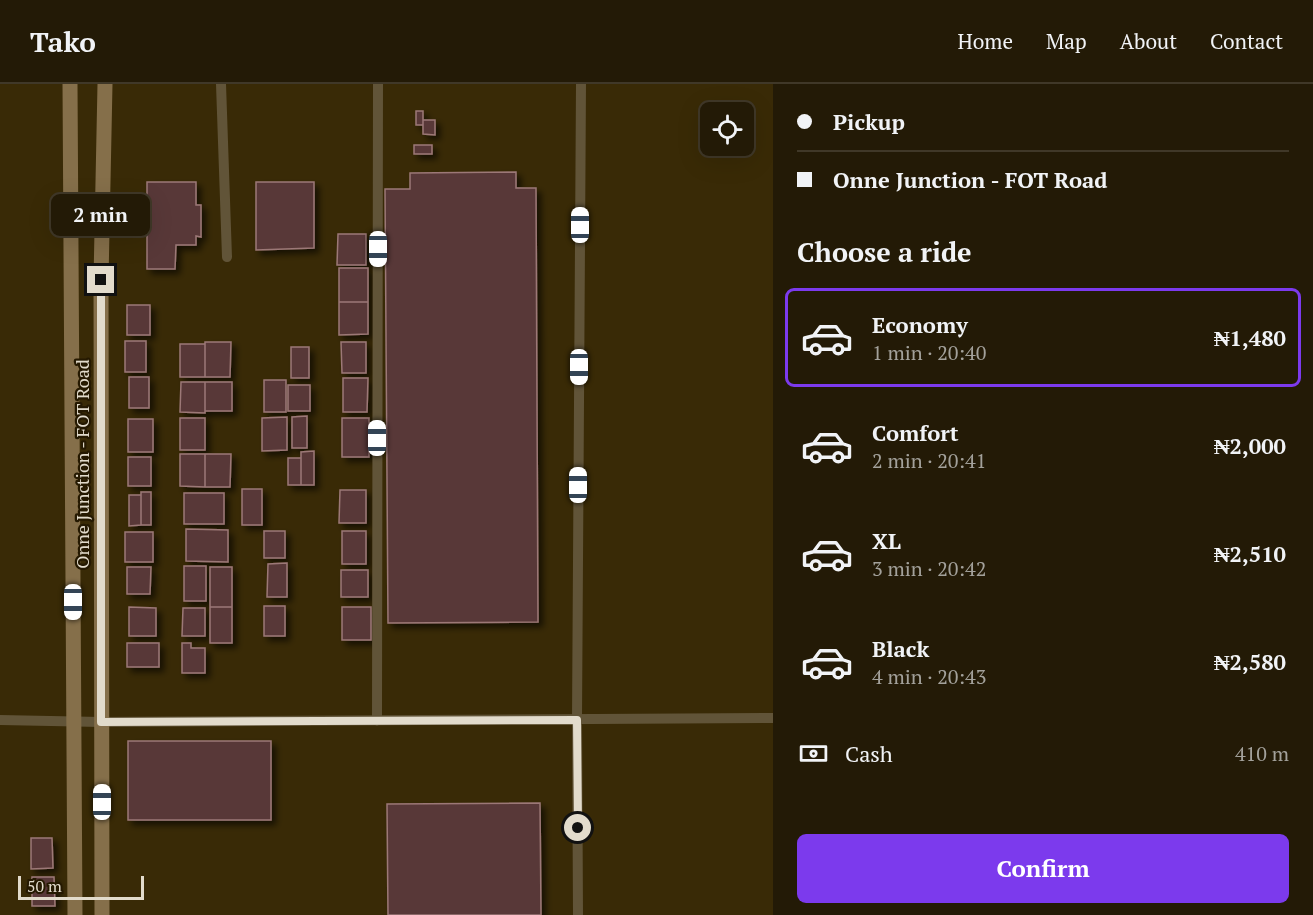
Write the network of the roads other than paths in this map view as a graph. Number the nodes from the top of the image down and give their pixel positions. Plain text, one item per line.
1 (70, 84) edge
2 (105, 84) edge
3 (221, 84) edge
4 (378, 84) edge
5 (581, 84) edge
6 (227, 257) dead end
7 (773, 718) edge
8 (0, 720) edge
9 (577, 720) junction
10 (74, 721) junction
11 (377, 721) junction
12 (101, 722) junction
13 (75, 915) edge
14 (102, 915) edge
15 (578, 915) edge

1 - 10 street, Onne Junction - FOT Road
2 - 12 street, Onne Junction - FOT Road
3 - 6 lane
4 - 11 lane
5 - 9 lane
7 - 9 lane
8 - 10 lane
9 - 11 lane
9 - 15 lane
10 - 12 lane
10 - 13 street, Onne Junction - FOT Road
11 - 12 lane
12 - 14 street, Onne Junction - FOT Road

